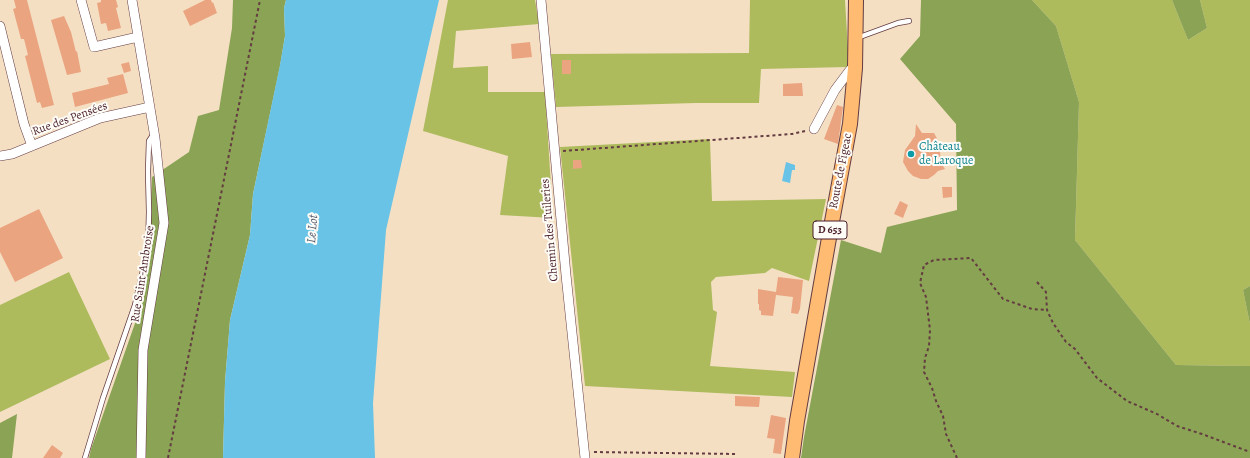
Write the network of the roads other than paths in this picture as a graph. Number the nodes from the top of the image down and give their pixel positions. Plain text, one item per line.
1 (81, 0) edge
2 (132, 0) edge
3 (541, 0) edge
4 (856, 0) edge
5 (908, 21) dead end
6 (0, 26) edge
7 (138, 37) junction
8 (856, 39) junction
9 (855, 68) junction
10 (150, 107) junction
11 (814, 129) road end
12 (154, 134) junction
13 (32, 146) junction
14 (0, 156) edge
15 (584, 455) edge
16 (85, 458) edge
17 (140, 458) edge
18 (792, 458) edge

1 - 7 street
2 - 7 street, Rue Saint-Ambroise
3 - 15 street, Chemin des Tuileries
4 - 8 main road, Route de Figeac / D 653
5 - 8 lane
6 - 13 street
7 - 10 street, Rue Saint-Ambroise
8 - 9 main road, Route de Figeac / D 653
9 - 11 street
9 - 18 main road, Route de Figeac / D 653
10 - 12 street, Rue Saint-Ambroise
10 - 13 street, Rue des Pensées
12 - 16 lane
12 - 17 street, Rue Saint-Ambroise
13 - 14 street, Rue des Pensées

